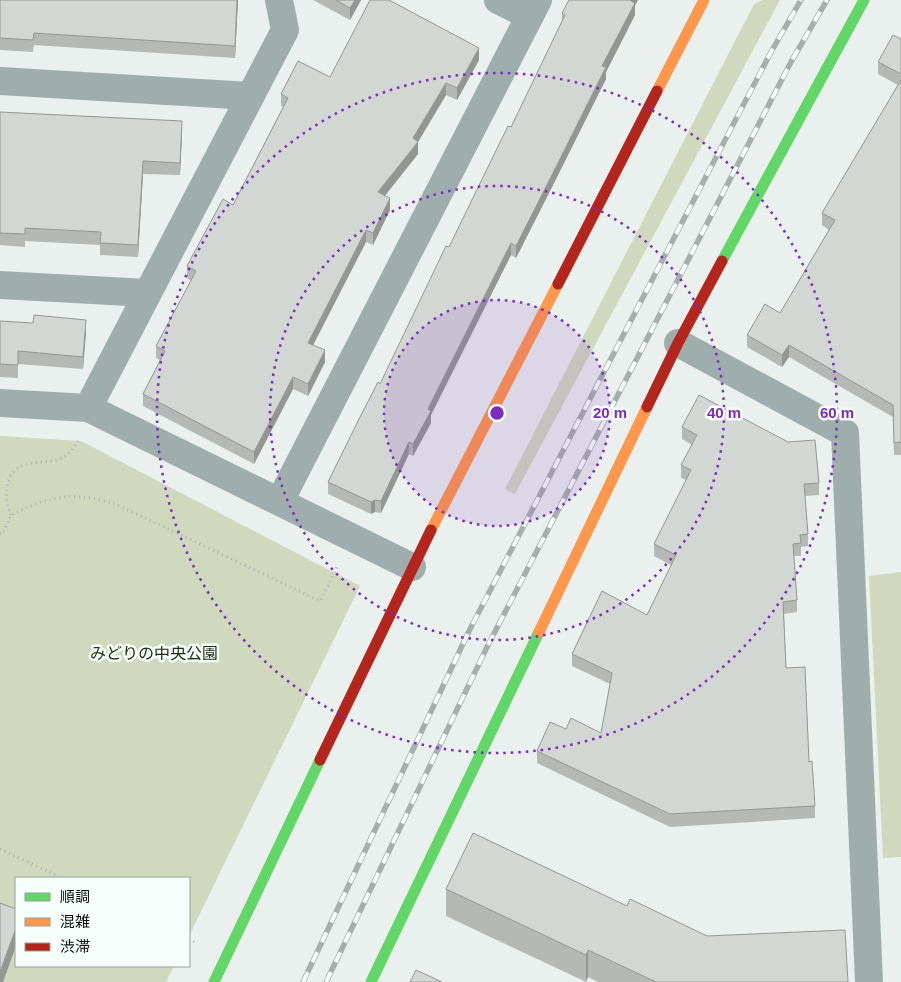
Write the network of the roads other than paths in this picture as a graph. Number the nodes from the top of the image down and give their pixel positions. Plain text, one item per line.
1 (279, 0) edge
2 (498, 0) edge
3 (704, 0) edge
4 (864, 0) edge
5 (534, 8) edge
6 (0, 81) edge
7 (250, 96) junction
8 (0, 285) edge
9 (147, 293) junction
10 (678, 343) junction
11 (0, 403) edge
12 (88, 408) junction
13 (280, 501) junction
14 (412, 568) junction
15 (214, 982) edge
16 (371, 982) edge
17 (869, 982) edge

1 - 7 street
2 - 5 street
3 - 14 street
4 - 10 street
5 - 13 street
6 - 7 street
7 - 9 street
8 - 9 street
9 - 12 street
10 - 16 street
10 - 17 street
11 - 12 street
12 - 13 street
13 - 14 street
14 - 15 street

